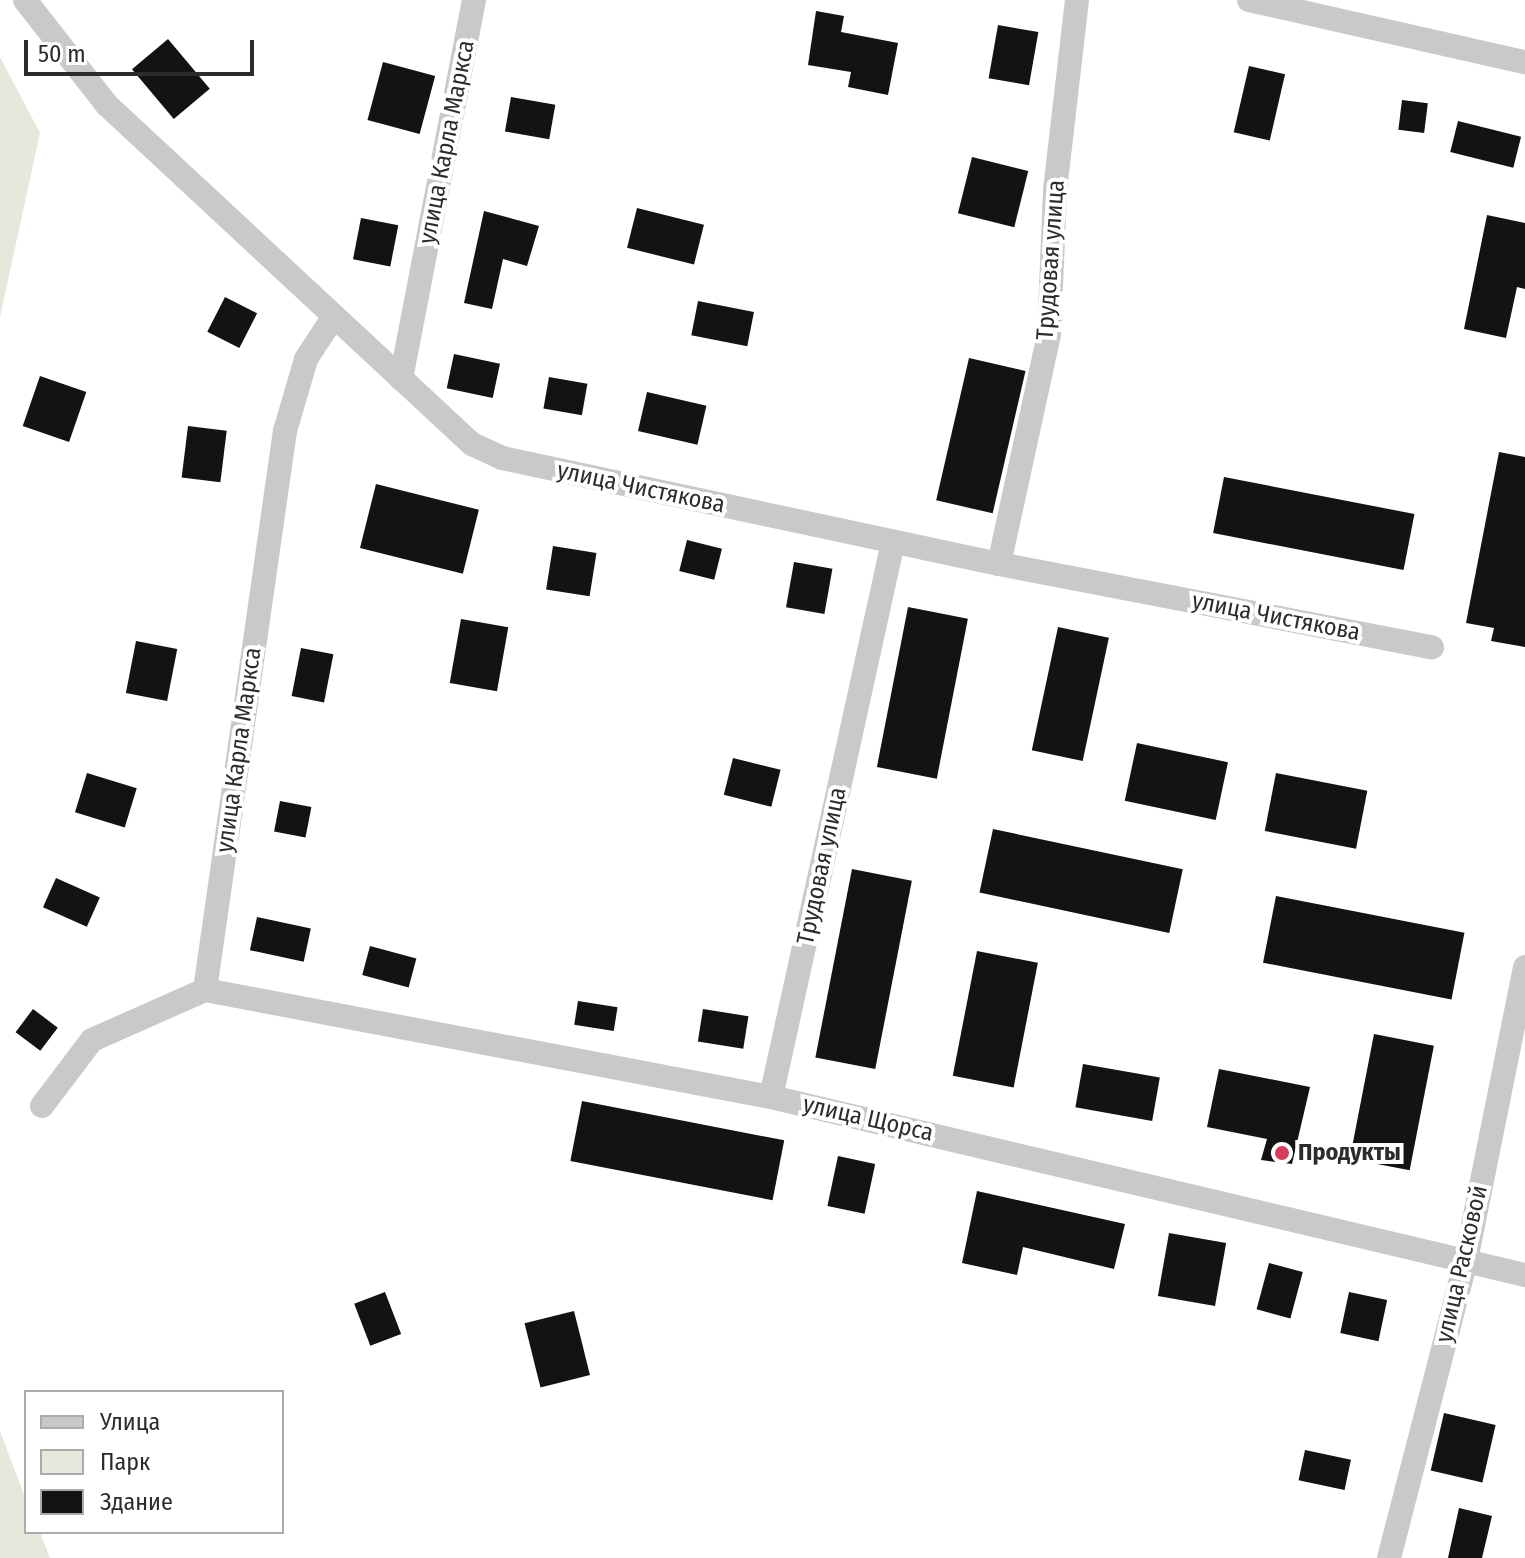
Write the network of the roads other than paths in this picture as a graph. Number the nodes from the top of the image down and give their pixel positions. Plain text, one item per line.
1 (25, 0) edge
2 (474, 0) edge
3 (1077, 0) edge
4 (1249, 0) edge
5 (1525, 62) edge
6 (334, 316) junction
7 (401, 379) junction
8 (893, 542) junction
9 (999, 564) junction
10 (1432, 647) dead end
11 (1525, 967) edge
12 (205, 990) junction
13 (771, 1097) junction
14 (42, 1106) dead end
15 (1466, 1260) junction
16 (1525, 1275) edge
17 (1389, 1558) edge

1 - 6 street, улица Чистякова
2 - 7 street, улица Карла Маркса
3 - 9 street, Трудовая улица
4 - 5 street
6 - 7 street, улица Чистякова
6 - 12 street, улица Карла Маркса
7 - 8 street, улица Чистякова
8 - 9 street, улица Чистякова
8 - 13 street, Трудовая улица
9 - 10 street, улица Чистякова
11 - 15 street, улица Расковой
12 - 13 street, улица Щорса
12 - 14 street
13 - 15 street, улица Щорса
15 - 16 street, улица Щорса
15 - 17 street, улица Расковой

